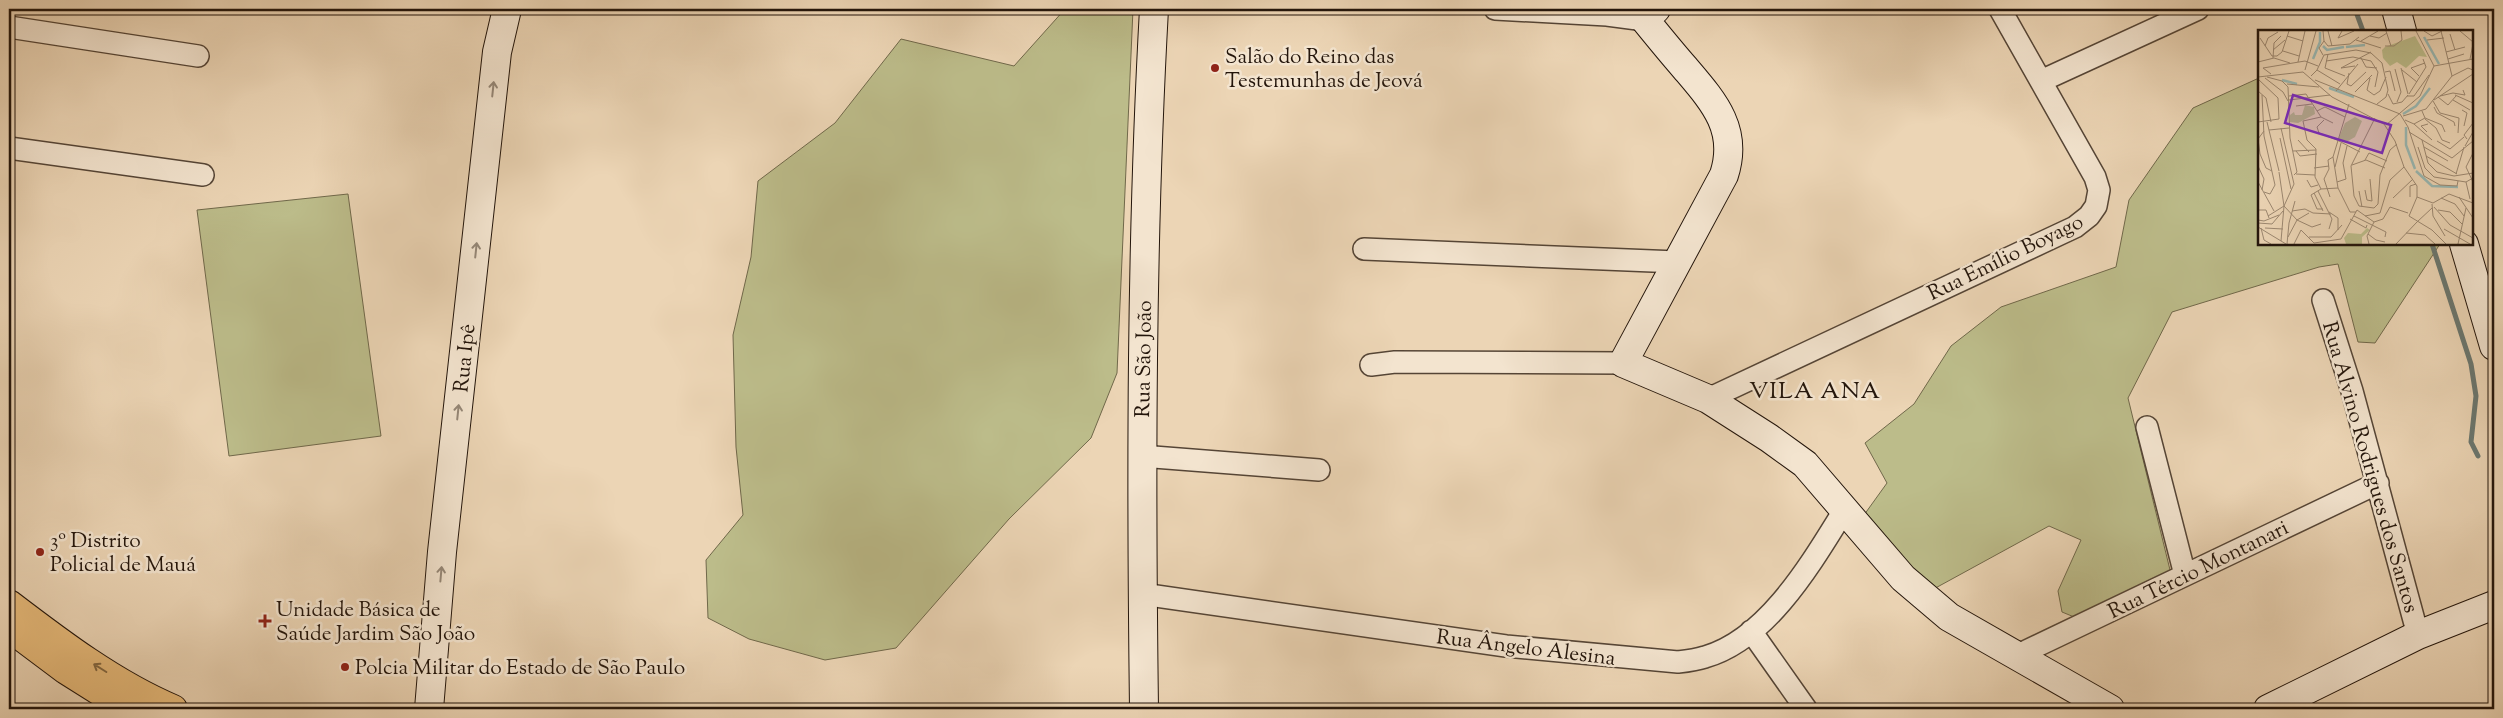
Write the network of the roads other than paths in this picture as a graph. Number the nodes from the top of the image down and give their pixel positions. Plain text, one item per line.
1 (507, 9) edge
2 (1154, 9) edge
3 (1495, 9) edge
4 (2000, 9) edge
5 (2198, 9) edge
6 (2396, 9) edge
7 (1650, 15) edge
8 (9, 27) edge
9 (2402, 30) edge
10 (198, 56) dead end
11 (2042, 81) junction
12 (9, 148) edge
13 (203, 175) dead end
14 (2464, 245) edge
15 (1364, 249) dead end
16 (1677, 262) junction
17 (2323, 300) dead end
18 (2494, 346) edge
19 (1623, 363) junction
20 (1371, 365) dead end
21 (1708, 399) junction
22 (2146, 427) dead end
23 (1141, 456) junction
24 (1319, 470) dead end
25 (2378, 483) junction
26 (1845, 509) junction
27 (2186, 574) junction
28 (1142, 594) junction
29 (9, 604) edge
30 (2494, 605) edge
31 (9, 628) edge
32 (1751, 631) junction
33 (2418, 635) junction
34 (2018, 655) junction
35 (122, 702) edge
36 (173, 709) edge
37 (429, 709) edge
38 (1144, 709) edge
39 (1806, 709) edge
40 (2110, 709) edge
41 (2268, 709) edge

37 -> 1 street, Rua Ipê
2 - 23 street, Rua São João
3 - 7 street
4 - 11 street, Rua Emílio Boyago
5 - 11 street
6 - 9 street
7 - 16 street
8 - 10 street
11 - 21 street, Rua Emílio Boyago
12 - 13 street
14 - 18 street
15 - 16 street
16 - 19 street
17 - 25 street, Rua Alvino Rodrigues dos Santos
19 - 20 street
19 - 21 street
21 - 26 street
22 - 27 street
23 - 24 street
23 - 28 street, Rua São João
25 - 27 street, Rua Tércio Montanari
25 - 33 street, Rua Alvino Rodrigues dos Santos
26 - 32 street, Rua Ângelo Alesina
26 - 34 street
27 - 34 street, Rua Tércio Montanari
28 - 32 street, Rua Ângelo Alesina
28 - 38 street, Rua São João
35 -> 29 main road
30 - 33 street
31 - 35 main road
32 - 39 street
33 - 41 street
34 - 40 street
35 - 36 main road

